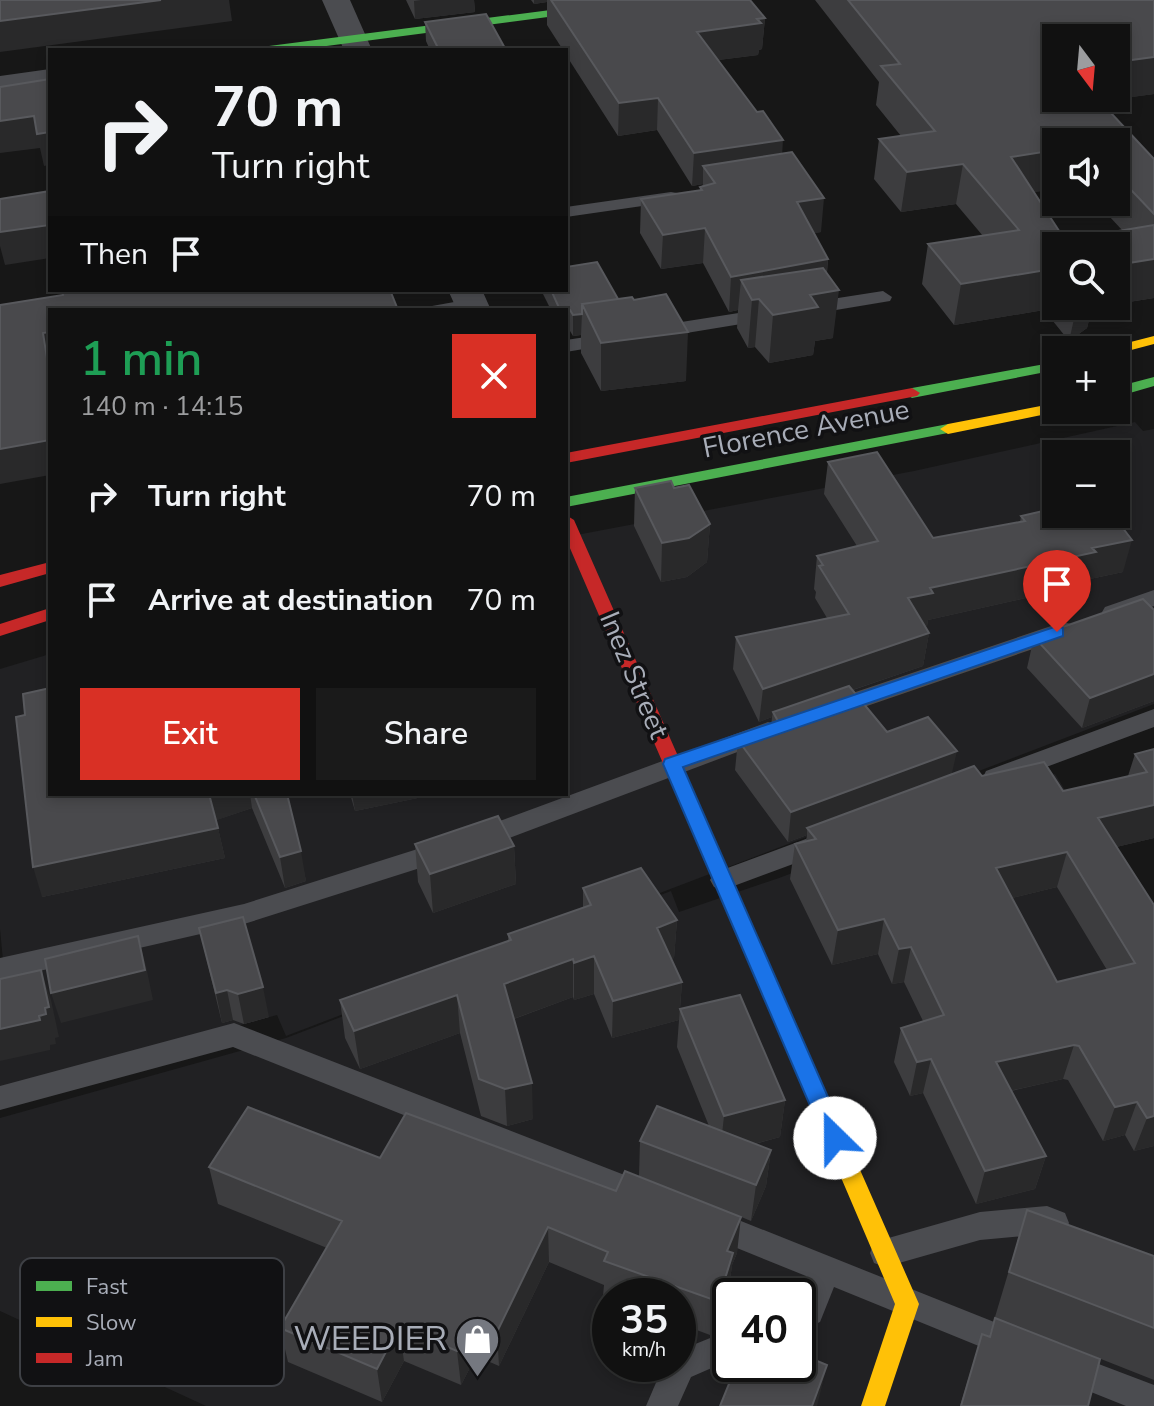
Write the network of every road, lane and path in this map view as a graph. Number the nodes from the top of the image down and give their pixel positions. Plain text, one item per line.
1 (336, 0) edge
2 (654, 0) edge
3 (356, 44) edge
4 (298, 48) edge
5 (48, 78) edge
6 (0, 85) edge
7 (689, 194) edge
8 (568, 212) edge
9 (883, 297) dead end
10 (1154, 340) edge
11 (568, 346) edge
12 (1130, 346) edge
13 (1042, 369) edge
14 (1154, 381) edge
15 (1130, 388) edge
16 (1042, 411) edge
17 (568, 458) edge
18 (568, 502) edge
19 (568, 525) edge
20 (48, 568) edge
21 (0, 581) edge
22 (1154, 598) edge
23 (48, 615) edge
24 (0, 630) edge
25 (1154, 718) edge
26 (672, 764) junction
27 (976, 785) edge
28 (842, 835) edge
29 (723, 880) junction
30 (0, 969) edge
31 (0, 1098) edge
32 (1087, 1235) edge
33 (885, 1253) junction
34 (825, 1267) junction
35 (816, 1292) edge
36 (907, 1304) junction
37 (712, 1352) edge
38 (1154, 1401) edge
39 (662, 1406) edge
40 (873, 1406) edge

1 - 3 street
2 - 3 street
3 - 4 street
5 - 6 street
7 - 8 lane
9 - 11 lane
10 - 12 street
13 - 17 street, Florence Avenue
14 - 15 street
16 - 18 street, Florence Avenue
19 - 26 street, Inez Street
20 - 21 street
22 - 26 lane
23 - 24 street
25 - 27 lane
26 - 29 street, Inez Street
26 - 30 lane
28 - 29 lane
29 - 33 street, Inez Street
31 - 34 lane
32 - 33 lane
33 - 36 street, Inez Street
34 - 35 lane
34 - 36 lane
36 - 38 lane
36 - 40 street
37 - 39 lane

